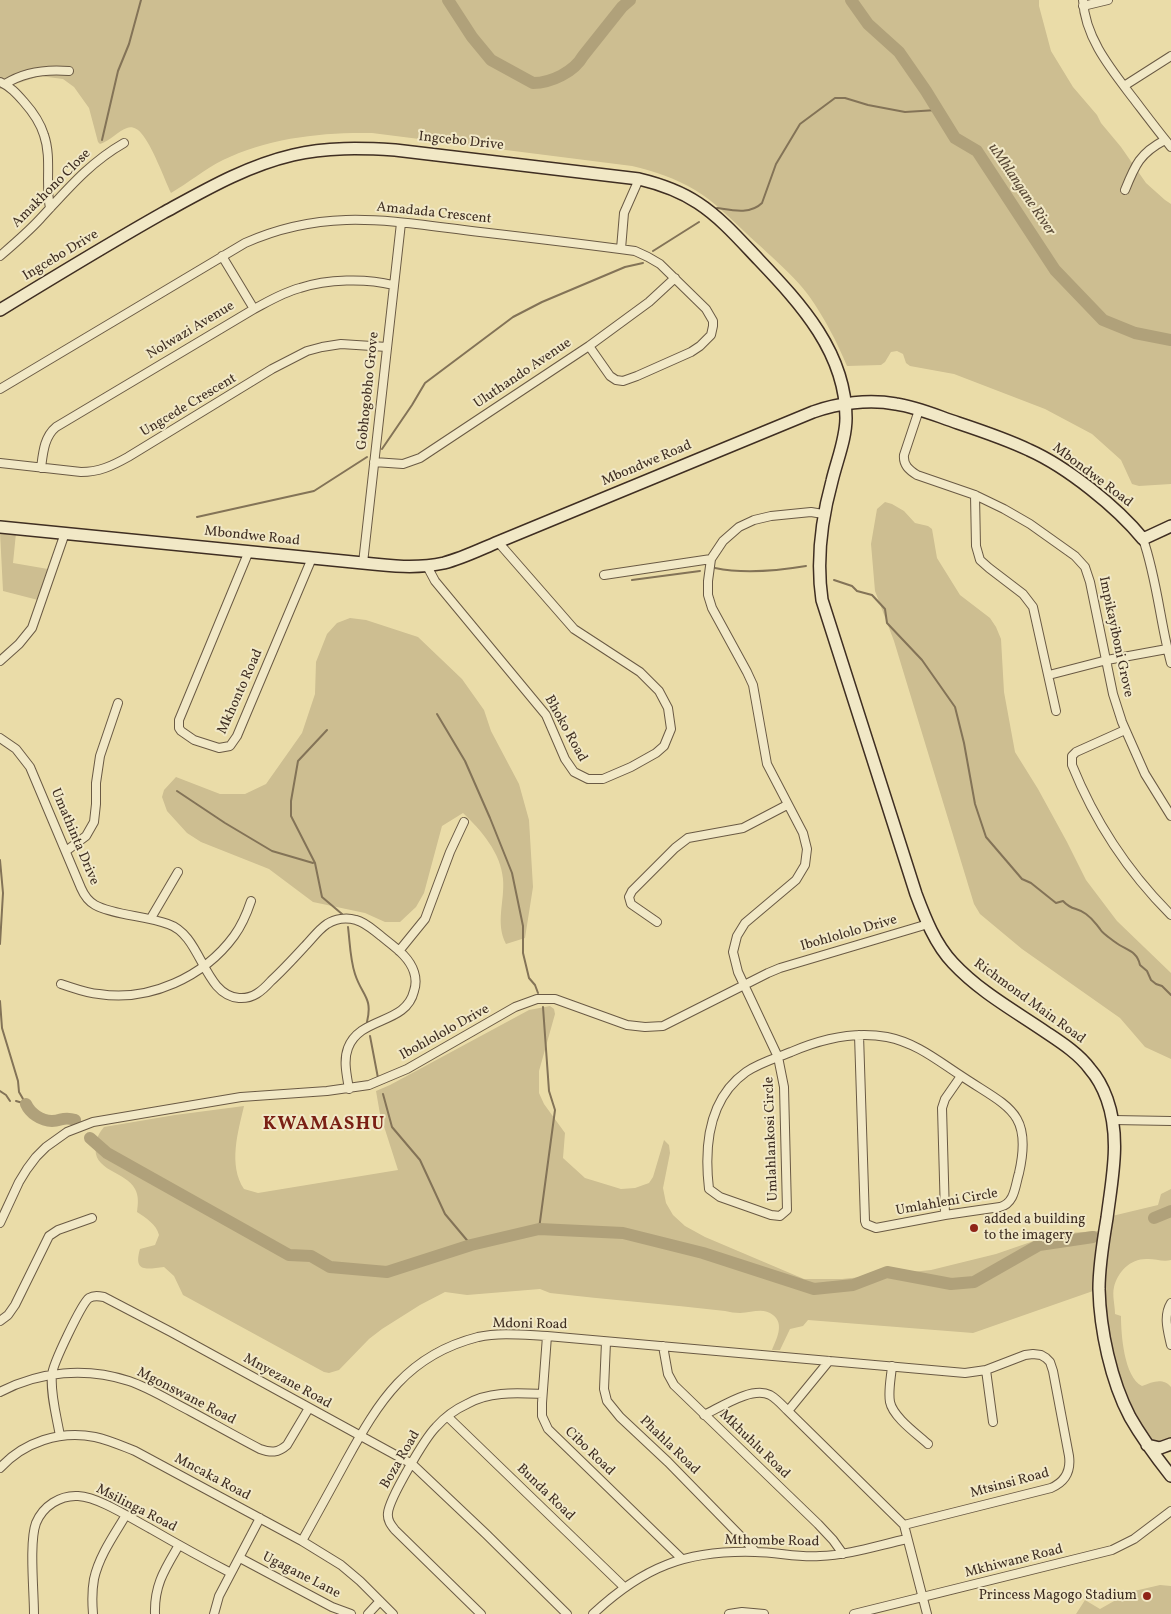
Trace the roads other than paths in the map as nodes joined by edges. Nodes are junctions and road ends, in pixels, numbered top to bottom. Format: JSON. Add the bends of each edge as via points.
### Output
{"nodes":[{"id":1,"x":1108,"y":0,"type":"edge"},
{"id":2,"x":1083,"y":3,"type":"edge"},
{"id":3,"x":1171,"y":56,"type":"edge"},
{"id":4,"x":69,"y":71,"type":"dead end"},
{"id":5,"x":2,"y":83,"type":"edge"},
{"id":6,"x":1124,"y":86,"type":"junction"},
{"id":7,"x":1165,"y":140,"type":"junction"},
{"id":8,"x":124,"y":143,"type":"dead end"},
{"id":9,"x":1171,"y":147,"type":"edge"},
{"id":10,"x":639,"y":179,"type":"junction"},
{"id":11,"x":1125,"y":190,"type":"dead end"},
{"id":12,"x":50,"y":208,"type":"junction"},
{"id":13,"x":401,"y":223,"type":"junction"},
{"id":14,"x":620,"y":249,"type":"junction"},
{"id":15,"x":0,"y":256,"type":"edge"},
{"id":16,"x":222,"y":256,"type":"junction"},
{"id":17,"x":675,"y":278,"type":"junction"},
{"id":18,"x":394,"y":285,"type":"junction"},
{"id":19,"x":254,"y":309,"type":"junction"},
{"id":20,"x":0,"y":310,"type":"edge"},
{"id":21,"x":589,"y":346,"type":"junction"},
{"id":22,"x":387,"y":347,"type":"junction"},
{"id":23,"x":0,"y":389,"type":"edge"},
{"id":24,"x":845,"y":404,"type":"junction"},
{"id":25,"x":919,"y":410,"type":"junction"},
{"id":26,"x":374,"y":462,"type":"junction"},
{"id":27,"x":0,"y":463,"type":"edge"},
{"id":28,"x":41,"y":468,"type":"junction"},
{"id":29,"x":975,"y":495,"type":"junction"},
{"id":30,"x":823,"y":514,"type":"junction"},
{"id":31,"x":1171,"y":526,"type":"edge"},
{"id":32,"x":0,"y":527,"type":"edge"},
{"id":33,"x":66,"y":533,"type":"junction"},
{"id":34,"x":1143,"y":539,"type":"junction"},
{"id":35,"x":498,"y":542,"type":"junction"},
{"id":36,"x":249,"y":551,"type":"junction"},
{"id":37,"x":312,"y":558,"type":"junction"},
{"id":38,"x":711,"y":559,"type":"junction"},
{"id":39,"x":363,"y":563,"type":"junction"},
{"id":40,"x":427,"y":566,"type":"junction"},
{"id":41,"x":604,"y":575,"type":"dead end"},
{"id":42,"x":1167,"y":649,"type":"junction"},
{"id":43,"x":1107,"y":660,"type":"junction"},
{"id":44,"x":0,"y":661,"type":"edge"},
{"id":45,"x":1171,"y":663,"type":"edge"},
{"id":46,"x":1049,"y":675,"type":"junction"},
{"id":47,"x":118,"y":703,"type":"dead end"},
{"id":48,"x":1056,"y":711,"type":"dead end"},
{"id":49,"x":1125,"y":730,"type":"junction"},
{"id":50,"x":0,"y":738,"type":"edge"},
{"id":51,"x":787,"y":805,"type":"junction"},
{"id":52,"x":1171,"y":816,"type":"edge"},
{"id":53,"x":464,"y":822,"type":"dead end"},
{"id":54,"x":66,"y":851,"type":"junction"},
{"id":55,"x":178,"y":872,"type":"dead end"},
{"id":56,"x":252,"y":901,"type":"dead end"},
{"id":57,"x":1171,"y":915,"type":"edge"},
{"id":58,"x":151,"y":918,"type":"junction"},
{"id":59,"x":657,"y":922,"type":"dead end"},
{"id":60,"x":928,"y":924,"type":"junction"},
{"id":61,"x":399,"y":951,"type":"junction"},
{"id":62,"x":205,"y":966,"type":"junction"},
{"id":63,"x":62,"y":984,"type":"dead end"},
{"id":64,"x":744,"y":985,"type":"junction"},
{"id":65,"x":858,"y":1035,"type":"junction"},
{"id":66,"x":778,"y":1057,"type":"junction"},
{"id":67,"x":961,"y":1076,"type":"junction"},
{"id":68,"x":349,"y":1089,"type":"junction"},
{"id":69,"x":1113,"y":1120,"type":"junction"},
{"id":70,"x":1171,"y":1121,"type":"edge"},
{"id":71,"x":945,"y":1216,"type":"junction"},
{"id":72,"x":92,"y":1218,"type":"dead end"},
{"id":73,"x":0,"y":1223,"type":"edge"},
{"id":74,"x":1171,"y":1303,"type":"edge"},
{"id":75,"x":0,"y":1321,"type":"edge"},
{"id":76,"x":547,"y":1336,"type":"junction"},
{"id":77,"x":606,"y":1342,"type":"junction"},
{"id":78,"x":1171,"y":1345,"type":"edge"},
{"id":79,"x":663,"y":1346,"type":"junction"},
{"id":80,"x":829,"y":1360,"type":"junction"},
{"id":81,"x":892,"y":1366,"type":"junction"},
{"id":82,"x":986,"y":1370,"type":"junction"},
{"id":83,"x":52,"y":1374,"type":"junction"},
{"id":84,"x":0,"y":1392,"type":"edge"},
{"id":85,"x":542,"y":1394,"type":"junction"},
{"id":86,"x":309,"y":1408,"type":"junction"},
{"id":87,"x":788,"y":1411,"type":"junction"},
{"id":88,"x":704,"y":1415,"type":"junction"},
{"id":89,"x":448,"y":1417,"type":"junction"},
{"id":90,"x":993,"y":1422,"type":"dead end"},
{"id":91,"x":60,"y":1436,"type":"junction"},
{"id":92,"x":360,"y":1436,"type":"junction"},
{"id":93,"x":928,"y":1444,"type":"dead end"},
{"id":94,"x":1171,"y":1444,"type":"edge"},
{"id":95,"x":1147,"y":1445,"type":"junction"},
{"id":96,"x":412,"y":1464,"type":"junction"},
{"id":97,"x":0,"y":1468,"type":"edge"},
{"id":98,"x":1171,"y":1476,"type":"edge"},
{"id":99,"x":1171,"y":1511,"type":"edge"},
{"id":100,"x":126,"y":1515,"type":"junction"},
{"id":101,"x":260,"y":1518,"type":"junction"},
{"id":102,"x":904,"y":1525,"type":"junction"},
{"id":103,"x":907,"y":1539,"type":"junction"},
{"id":104,"x":302,"y":1541,"type":"junction"},
{"id":105,"x":179,"y":1545,"type":"junction"},
{"id":106,"x":756,"y":1552,"type":"junction"},
{"id":107,"x":843,"y":1554,"type":"junction"},
{"id":108,"x":240,"y":1558,"type":"junction"},
{"id":109,"x":681,"y":1558,"type":"junction"},
{"id":110,"x":231,"y":1573,"type":"junction"},
{"id":111,"x":624,"y":1587,"type":"junction"},
{"id":112,"x":923,"y":1598,"type":"junction"},
{"id":113,"x":380,"y":1601,"type":"junction"},
{"id":114,"x":34,"y":1614,"type":"edge"},
{"id":115,"x":93,"y":1614,"type":"edge"},
{"id":116,"x":156,"y":1614,"type":"edge"},
{"id":117,"x":214,"y":1614,"type":"edge"},
{"id":118,"x":351,"y":1614,"type":"edge"},
{"id":119,"x":368,"y":1614,"type":"edge"},
{"id":120,"x":393,"y":1614,"type":"edge"},
{"id":121,"x":481,"y":1614,"type":"edge"},
{"id":122,"x":567,"y":1614,"type":"edge"},
{"id":123,"x":593,"y":1614,"type":"edge"},
{"id":124,"x":729,"y":1614,"type":"edge"},
{"id":125,"x":764,"y":1614,"type":"edge"},
{"id":126,"x":854,"y":1614,"type":"edge"},
{"id":127,"x":926,"y":1614,"type":"edge"}],
"edges":[{"from":1,"to":2,"type":"street"},
{"from":2,"to":6,"type":"street","via":[[1093,39]]},
{"from":3,"to":6,"type":"street"},
{"from":4,"to":5,"type":"street","via":[[27,74]]},
{"from":5,"to":12,"type":"street","via":[[33,113],[45,136]]},
{"from":6,"to":7,"type":"street"},
{"from":7,"to":9,"type":"street"},
{"from":7,"to":11,"type":"street","via":[[1139,160]]},
{"from":8,"to":12,"type":"street","name":"Amakhono Close","via":[[81,174]]},
{"from":10,"to":14,"type":"street","via":[[624,213]]},
{"from":10,"to":20,"type":"main road","name":"Ingcebo Drive","via":[[387,149],[294,155],[241,172],[205,189]]},
{"from":10,"to":24,"type":"main road","name":"Ingcebo Drive","via":[[679,192],[706,209],[739,238],[779,281],[824,339],[839,373]]},
{"from":12,"to":15,"type":"street","name":"Amakhono Close"},
{"from":13,"to":14,"type":"street","name":"Amadada Crescent"},
{"from":13,"to":16,"type":"street","name":"Amadada Crescent","via":[[345,219],[302,225],[255,238]]},
{"from":13,"to":18,"type":"street","name":"Gobhogobho Grove"},
{"from":14,"to":17,"type":"street","name":"Amadada Crescent","via":[[648,257]]},
{"from":16,"to":19,"type":"street"},
{"from":16,"to":23,"type":"street","name":"Amadada Crescent"},
{"from":17,"to":21,"type":"street","name":"Uluthando Avenue","via":[[649,302]]},
{"from":17,"to":21,"type":"street","name":"Amadada Crescent","via":[[712,317],[714,326],[700,346],[623,381],[610,376]]},
{"from":18,"to":19,"type":"street","name":"Nolwazi Avenue","via":[[364,280],[306,286]]},
{"from":18,"to":22,"type":"street","name":"Gobhogobho Grove"},
{"from":19,"to":28,"type":"street","name":"Nolwazi Avenue","via":[[56,427],[47,439]]},
{"from":21,"to":26,"type":"street","name":"Uluthando Avenue","via":[[420,458],[403,464]]},
{"from":22,"to":26,"type":"street","name":"Gobhogobho Grove"},
{"from":22,"to":28,"type":"street","name":"Ungcede Crescent","via":[[341,344],[307,352],[106,469],[81,472]]},
{"from":24,"to":25,"type":"main road","name":"Mbondwe Road","via":[[889,403]]},
{"from":24,"to":30,"type":"main road","name":"Richmond Main Road","via":[[846,426]]},
{"from":24,"to":35,"type":"main road","name":"Mbondwe Road","via":[[820,409],[768,429]]},
{"from":25,"to":29,"type":"street","name":"Impikayiboni Grove","via":[[904,455],[906,466],[917,475]]},
{"from":25,"to":34,"type":"main road","name":"Mbondwe Road","via":[[1012,442],[1044,458],[1118,511]]},
{"from":26,"to":39,"type":"street","name":"Gobhogobho Grove"},
{"from":27,"to":28,"type":"street","name":"Ungcede Crescent"},
{"from":29,"to":43,"type":"street","name":"Impikayiboni Grove","via":[[1030,524],[1081,562],[1088,572]]},
{"from":29,"to":46,"type":"street","via":[[978,556],[1031,602]]},
{"from":30,"to":38,"type":"street","via":[[802,512],[754,520],[732,531]]},
{"from":30,"to":60,"type":"main road","name":"Richmond Main Road","via":[[819,548],[822,600]]},
{"from":31,"to":34,"type":"main road"},
{"from":32,"to":33,"type":"main road","name":"Mbondwe Road"},
{"from":33,"to":36,"type":"main road","name":"Mbondwe Road"},
{"from":33,"to":44,"type":"street","via":[[35,622],[24,640]]},
{"from":34,"to":42,"type":"street","name":"Mbondwe Road"},
{"from":35,"to":40,"type":"main road","name":"Mbondwe Road","via":[[447,562]]},
{"from":35,"to":40,"type":"street","name":"Bhoko Road","via":[[574,629],[640,672],[659,690],[668,708],[671,730],[664,746],[656,753],[603,779],[588,779],[574,772],[564,759],[546,715],[435,581]]},
{"from":36,"to":37,"type":"main road","name":"Mbondwe Road"},
{"from":36,"to":37,"type":"street","name":"Mkhonto Road","via":[[179,720],[183,734],[219,748],[230,746],[237,736]]},
{"from":37,"to":39,"type":"main road","name":"Mbondwe Road"},
{"from":38,"to":41,"type":"street"},
{"from":38,"to":51,"type":"street","name":"Umlahlankosi Circle","via":[[710,603],[752,685],[765,758]]},
{"from":39,"to":40,"type":"main road","name":"Mbondwe Road"},
{"from":42,"to":43,"type":"street"},
{"from":42,"to":45,"type":"street","name":"Mbondwe Road"},
{"from":43,"to":46,"type":"street"},
{"from":43,"to":49,"type":"street","name":"Impikayiboni Grove"},
{"from":46,"to":48,"type":"street"},
{"from":47,"to":54,"type":"street","via":[[100,756],[93,824],[86,836]]},
{"from":49,"to":52,"type":"street","name":"Impikayiboni Grove","via":[[1145,774]]},
{"from":49,"to":57,"type":"street","via":[[1076,752],[1071,759],[1072,765],[1110,841]]},
{"from":50,"to":54,"type":"street","name":"Umathinta Drive","via":[[26,759]]},
{"from":51,"to":59,"type":"street","via":[[743,828],[692,837],[679,844],[629,897],[630,904]]},
{"from":51,"to":64,"type":"street","name":"Umlahlankosi Circle","via":[[805,840],[806,860],[796,880],[754,915],[737,936],[733,952]]},
{"from":53,"to":61,"type":"street","via":[[425,919]]},
{"from":54,"to":58,"type":"street","name":"Umathinta Drive","via":[[90,902],[104,909]]},
{"from":55,"to":58,"type":"street"},
{"from":56,"to":62,"type":"street","via":[[234,936]]},
{"from":58,"to":62,"type":"street","name":"Umathinta Drive","via":[[180,930]]},
{"from":60,"to":64,"type":"street","name":"Ibohlololo Drive","via":[[780,968]]},
{"from":60,"to":69,"type":"main road","name":"Richmond Main Road","via":[[943,952],[964,974],[1059,1041],[1090,1068],[1102,1088]]},
{"from":61,"to":62,"type":"street","name":"Umathinta Drive","via":[[365,924],[345,919],[322,927],[252,997],[240,998],[225,993],[215,984]]},
{"from":61,"to":68,"type":"street","name":"Umathinta Drive","via":[[410,963],[414,974],[413,995],[401,1011],[362,1030],[354,1038],[348,1047],[346,1061]]},
{"from":62,"to":63,"type":"street","via":[[164,987],[128,996],[98,994]]},
{"from":64,"to":66,"type":"street","name":"Umlahlankosi Circle"},
{"from":64,"to":68,"type":"street","name":"Ibohlololo Drive","via":[[669,1023],[652,1027],[627,1025],[555,999],[537,999],[515,1007],[402,1072]]},
{"from":65,"to":66,"type":"street","name":"Umlahleni Circle","via":[[828,1039]]},
{"from":65,"to":67,"type":"street","name":"Umlahleni Circle","via":[[905,1042]]},
{"from":65,"to":71,"type":"street","name":"Umlahleni Circle","via":[[866,1224],[876,1228]]},
{"from":66,"to":66,"type":"street","name":"Umlahlankosi Circle","via":[[784,1087],[787,1201],[787,1210],[780,1216],[712,1192],[707,1148],[712,1117],[724,1096],[745,1072]]},
{"from":67,"to":71,"type":"street","via":[[942,1108]]},
{"from":67,"to":71,"type":"street","name":"Umlahleni Circle","via":[[1014,1113],[1022,1132],[1023,1153],[1012,1199],[1007,1206]]},
{"from":68,"to":73,"type":"street","name":"Ibohlololo Drive","via":[[241,1097],[79,1127],[56,1139],[36,1157],[19,1182]]},
{"from":69,"to":70,"type":"street"},
{"from":69,"to":95,"type":"main road","name":"Richmond Main Road","via":[[1114,1168],[1102,1252],[1101,1308],[1114,1380]]},
{"from":72,"to":75,"type":"street","via":[[49,1236],[15,1305]]},
{"from":74,"to":78,"type":"street","via":[[1166,1320]]},
{"from":76,"to":77,"type":"street","name":"Mdoni Road"},
{"from":76,"to":85,"type":"street","name":"Cibo Road"},
{"from":76,"to":92,"type":"street","name":"Mdoni Road","via":[[480,1337],[427,1358],[395,1384]]},
{"from":77,"to":79,"type":"street","name":"Mdoni Road"},
{"from":77,"to":106,"type":"street","name":"Phahla Road","via":[[604,1389],[607,1401]]},
{"from":79,"to":80,"type":"street","name":"Mdoni Road"},
{"from":79,"to":88,"type":"street","name":"Mkhuhlu Road","via":[[671,1380]]},
{"from":80,"to":81,"type":"street","name":"Mtsinsi Road"},
{"from":80,"to":87,"type":"street"},
{"from":81,"to":82,"type":"street","name":"Mtsinsi Road","via":[[965,1373]]},
{"from":81,"to":93,"type":"street","via":[[890,1404]]},
{"from":82,"to":90,"type":"street"},
{"from":82,"to":102,"type":"street","name":"Mtsinsi Road","via":[[1025,1355],[1040,1355],[1050,1362],[1069,1456],[1068,1473],[1051,1488]]},
{"from":83,"to":84,"type":"street","name":"Mgonswane Road"},
{"from":83,"to":86,"type":"street","name":"Mgonswane Road","via":[[85,1373],[130,1381],[267,1452],[277,1452],[287,1445]]},
{"from":83,"to":86,"type":"street","name":"Mnyezane Road","via":[[86,1302],[98,1296]]},
{"from":83,"to":91,"type":"street","name":"Mnyezane Road"},
{"from":85,"to":89,"type":"street","name":"Boza Road","via":[[482,1397]]},
{"from":85,"to":109,"type":"street","name":"Cibo Road","via":[[542,1416],[548,1429]]},
{"from":86,"to":92,"type":"street","name":"Mnyezane Road"},
{"from":87,"to":88,"type":"street","via":[[769,1395],[756,1392]]},
{"from":87,"to":102,"type":"street"},
{"from":88,"to":107,"type":"street","name":"Mkhuhlu Road","via":[[818,1524]]},
{"from":89,"to":96,"type":"street","name":"Boza Road","via":[[428,1436]]},
{"from":89,"to":111,"type":"street","name":"Bunda Road"},
{"from":91,"to":97,"type":"street","name":"Mncaka Road","via":[[28,1447]]},
{"from":91,"to":101,"type":"street","name":"Mncaka Road","via":[[95,1437],[136,1451]]},
{"from":92,"to":96,"type":"street","name":"Mnyezane Road"},
{"from":92,"to":104,"type":"street","name":"Mdoni Road"},
{"from":94,"to":95,"type":"main road","via":[[1160,1448]]},
{"from":95,"to":98,"type":"main road","name":"Richmond Main Road"},
{"from":96,"to":121,"type":"street","name":"Boza Road","via":[[391,1502],[390,1524]]},
{"from":96,"to":122,"type":"street","name":"Mnyezane Road"},
{"from":99,"to":112,"type":"street","name":"Mkhiwane Road","via":[[1134,1539],[1112,1550]]},
{"from":100,"to":105,"type":"street","name":"Msilinga Road"},
{"from":100,"to":114,"type":"street","name":"Msilinga Road","via":[[80,1496],[60,1499],[43,1511],[36,1522],[33,1541]]},
{"from":100,"to":115,"type":"street","via":[[94,1578]]},
{"from":101,"to":104,"type":"street","name":"Mncaka Road"},
{"from":101,"to":108,"type":"street"},
{"from":102,"to":103,"type":"street"},
{"from":103,"to":107,"type":"street","name":"Mthombe Road"},
{"from":103,"to":112,"type":"street"},
{"from":104,"to":113,"type":"street","name":"Mncaka Road","via":[[340,1565]]},
{"from":105,"to":110,"type":"street","name":"Msilinga Road"},
{"from":105,"to":116,"type":"street","via":[[159,1580]]},
{"from":106,"to":107,"type":"street","name":"Mthombe Road","via":[[820,1556]]},
{"from":106,"to":109,"type":"street","name":"Mthombe Road"},
{"from":108,"to":110,"type":"street"},
{"from":108,"to":118,"type":"street","name":"Ugagane Lane"},
{"from":109,"to":111,"type":"street","name":"Mthombe Road"},
{"from":110,"to":117,"type":"street"},
{"from":111,"to":123,"type":"street","name":"Mthombe Road"},
{"from":112,"to":126,"type":"street","name":"Mkhiwane Road"},
{"from":112,"to":127,"type":"street"},
{"from":113,"to":119,"type":"street"},
{"from":113,"to":120,"type":"street","name":"Mncaka Road"},
{"from":124,"to":125,"type":"street"}]}
